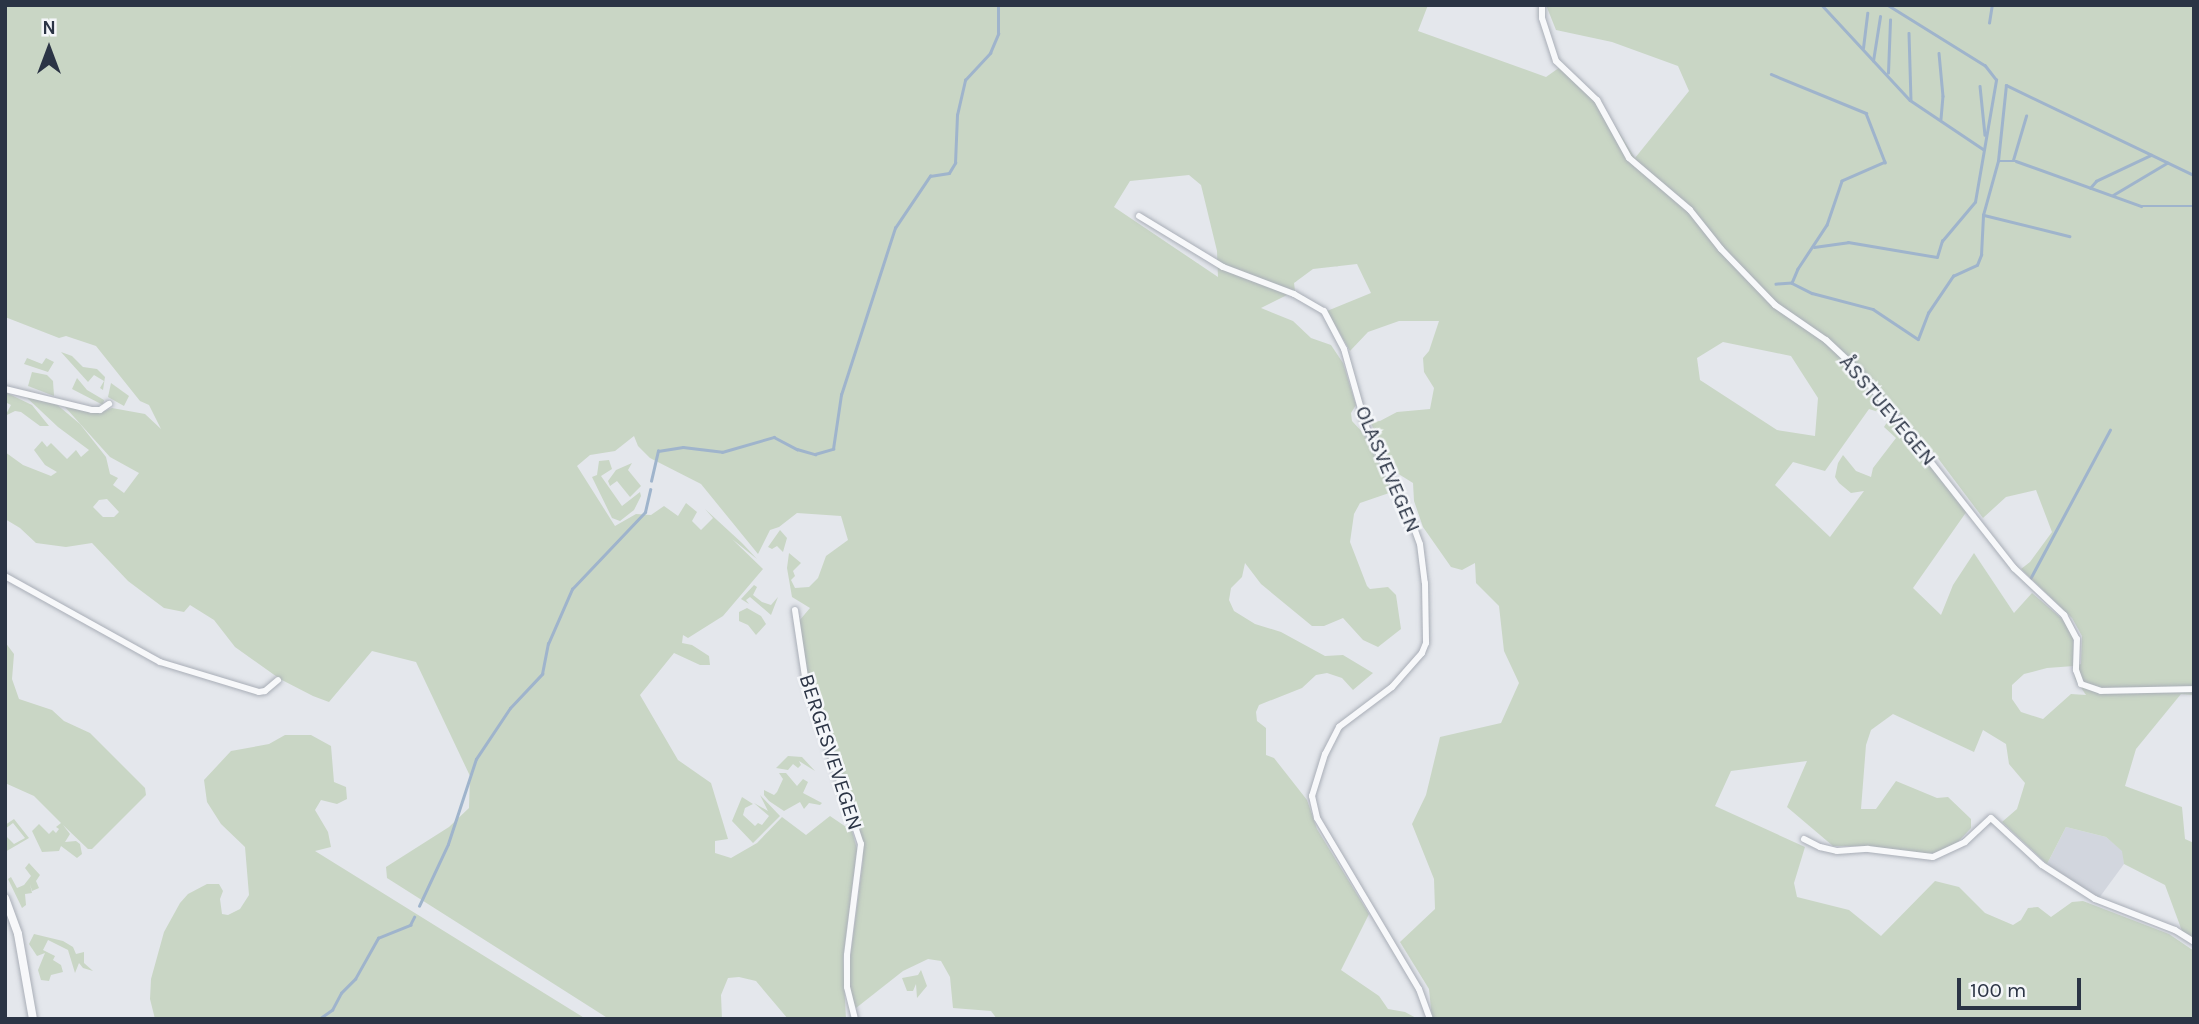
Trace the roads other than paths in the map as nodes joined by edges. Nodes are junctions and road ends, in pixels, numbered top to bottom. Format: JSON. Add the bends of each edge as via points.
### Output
{"nodes":[{"id":1,"x":1542,"y":5,"type":"edge"},
{"id":2,"x":1139,"y":216,"type":"dead end"},
{"id":3,"x":5,"y":389,"type":"edge"},
{"id":4,"x":109,"y":404,"type":"dead end"},
{"id":5,"x":5,"y":576,"type":"edge"},
{"id":6,"x":795,"y":610,"type":"dead end"},
{"id":7,"x":278,"y":680,"type":"dead end"},
{"id":8,"x":2194,"y":689,"type":"edge"},
{"id":9,"x":1804,"y":839,"type":"dead end"},
{"id":10,"x":5,"y":898,"type":"edge"},
{"id":11,"x":2194,"y":942,"type":"edge"},
{"id":12,"x":33,"y":1019,"type":"edge"},
{"id":13,"x":856,"y":1019,"type":"edge"},
{"id":14,"x":1430,"y":1019,"type":"edge"}],
"edges":[{"from":1,"to":8,"type":"street","name":"ÅSSTUEVEGEN","via":[[1556,61],[1597,100],[1629,158],[1690,210],[1775,305],[1826,340],[1859,371],[2014,568],[2064,615],[2077,639],[2076,670],[2081,684],[2101,691]]},
{"from":2,"to":14,"type":"street","name":"OLASVEVEGEN","via":[[1223,267],[1294,294],[1324,311],[1344,349],[1366,427],[1413,524],[1425,583],[1426,643],[1392,687],[1353,712],[1339,727],[1312,796],[1317,818],[1419,989]]},
{"from":3,"to":4,"type":"street","via":[[92,410]]},
{"from":5,"to":7,"type":"street","via":[[160,662],[259,692]]},
{"from":6,"to":13,"type":"street","name":"BERGESVEVEGEN","via":[[805,677],[861,844],[847,955],[849,1002]]},
{"from":9,"to":11,"type":"street","via":[[1836,851],[1868,849],[1933,857],[1965,842],[1991,818],[2042,865],[2095,900],[2175,930]]},
{"from":10,"to":12,"type":"street","via":[[18,934]]}]}
